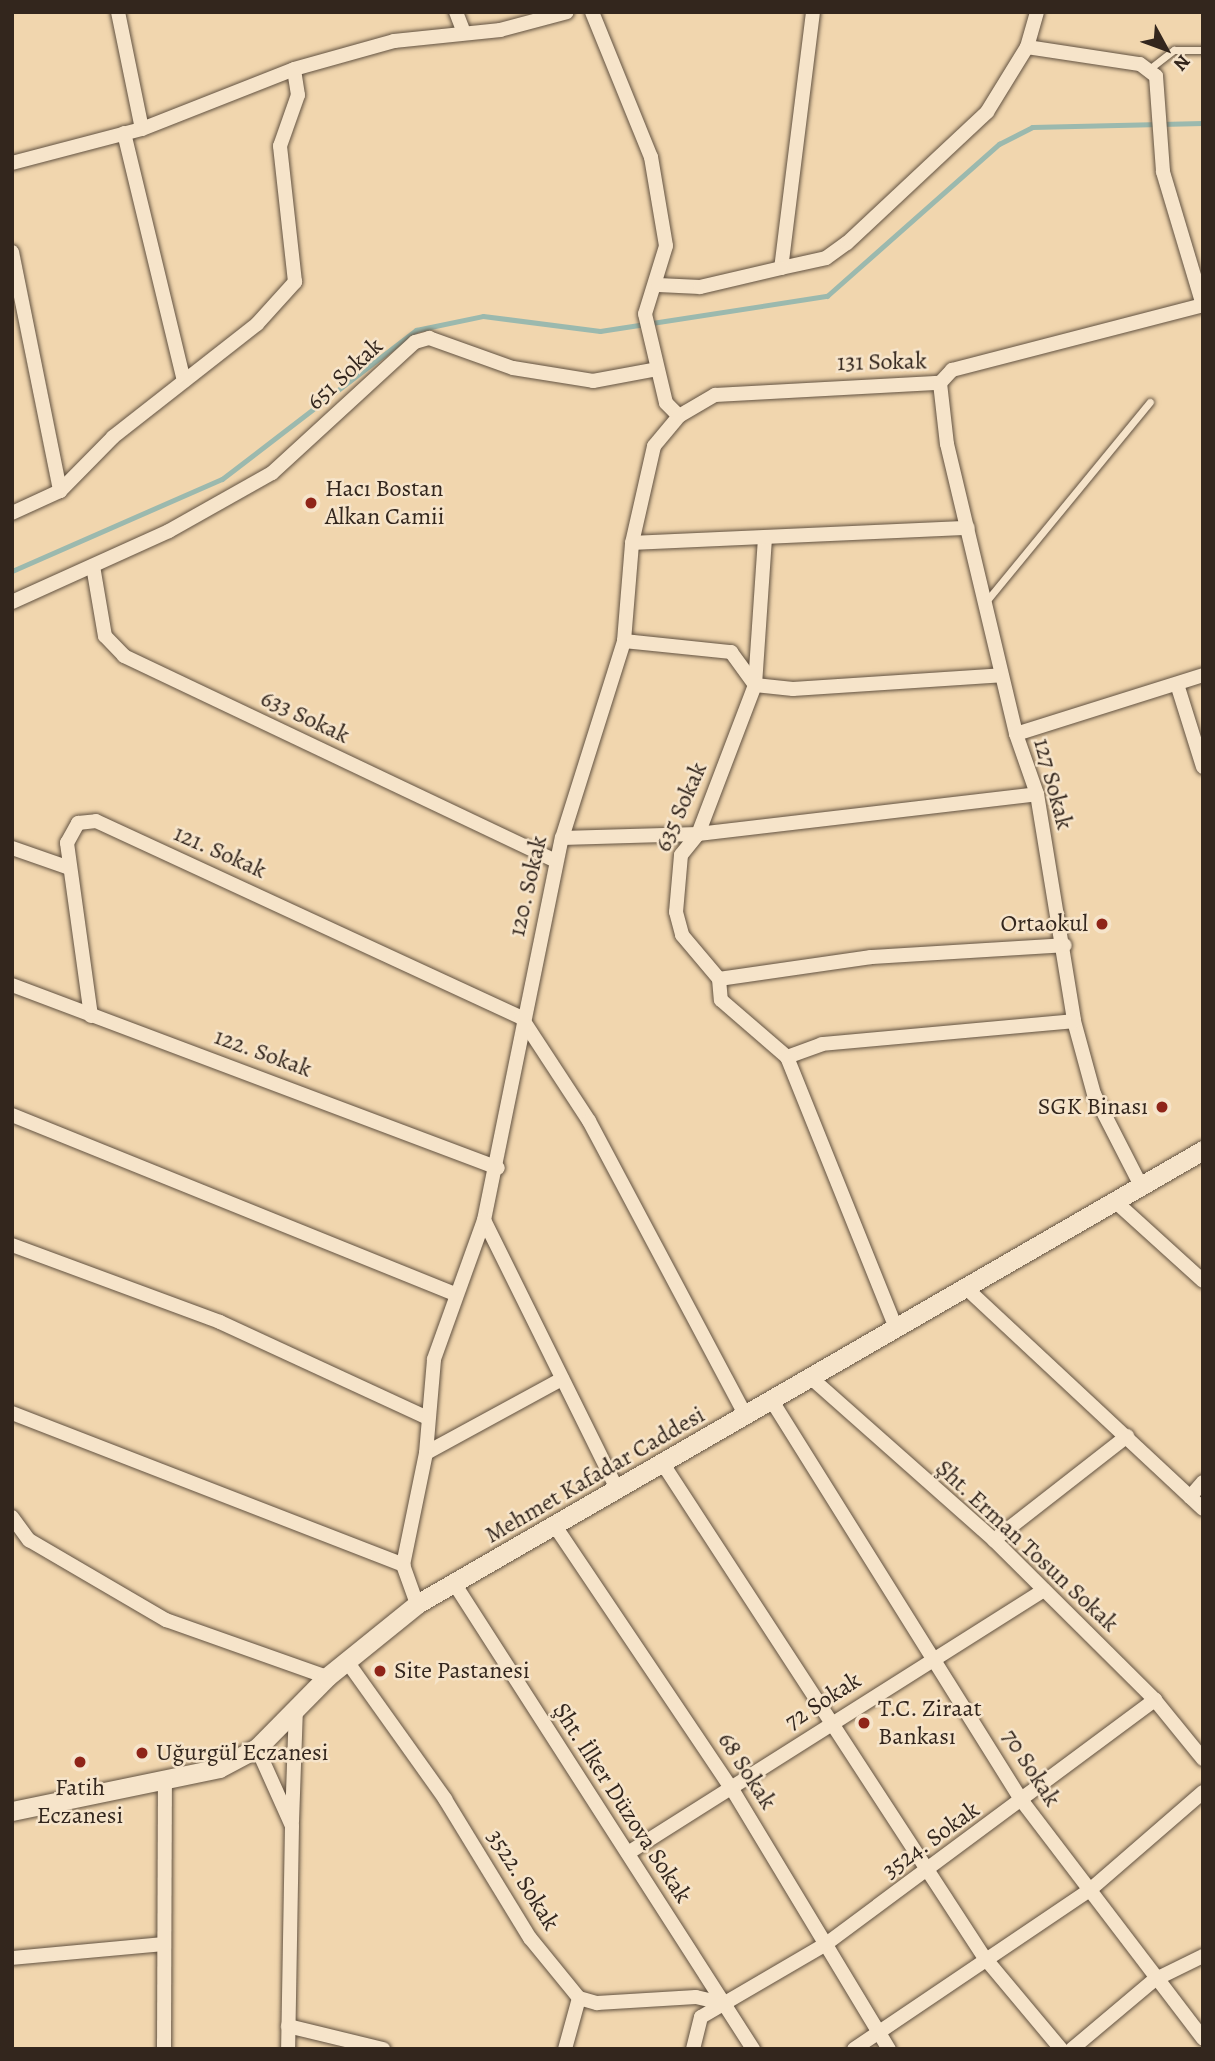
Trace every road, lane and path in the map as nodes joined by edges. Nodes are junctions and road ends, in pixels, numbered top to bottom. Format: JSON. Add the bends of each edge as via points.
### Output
{"nodes":[{"id":1,"x":117,"y":12,"type":"edge"},
{"id":2,"x":456,"y":12,"type":"edge"},
{"id":3,"x":567,"y":12,"type":"edge"},
{"id":4,"x":592,"y":12,"type":"edge"},
{"id":5,"x":813,"y":12,"type":"edge"},
{"id":6,"x":1037,"y":12,"type":"edge"},
{"id":7,"x":464,"y":33,"type":"junction"},
{"id":8,"x":1027,"y":47,"type":"junction"},
{"id":9,"x":1203,"y":50,"type":"edge"},
{"id":10,"x":294,"y":69,"type":"junction"},
{"id":11,"x":1148,"y":70,"type":"junction"},
{"id":12,"x":142,"y":128,"type":"junction"},
{"id":13,"x":124,"y":133,"type":"junction"},
{"id":14,"x":12,"y":163,"type":"edge"},
{"id":15,"x":12,"y":252,"type":"edge"},
{"id":16,"x":781,"y":268,"type":"junction"},
{"id":17,"x":657,"y":285,"type":"junction"},
{"id":18,"x":1203,"y":305,"type":"edge"},
{"id":19,"x":657,"y":369,"type":"junction"},
{"id":20,"x":184,"y":381,"type":"junction"},
{"id":21,"x":940,"y":383,"type":"junction"},
{"id":22,"x":1150,"y":402,"type":"dead end"},
{"id":23,"x":679,"y":416,"type":"junction"},
{"id":24,"x":60,"y":491,"type":"junction"},
{"id":25,"x":19,"y":510,"type":"edge"},
{"id":26,"x":968,"y":528,"type":"junction"},
{"id":27,"x":765,"y":538,"type":"junction"},
{"id":28,"x":632,"y":543,"type":"junction"},
{"id":29,"x":93,"y":565,"type":"junction"},
{"id":30,"x":988,"y":599,"type":"junction"},
{"id":31,"x":12,"y":602,"type":"edge"},
{"id":32,"x":624,"y":641,"type":"junction"},
{"id":33,"x":1002,"y":675,"type":"junction"},
{"id":34,"x":1203,"y":675,"type":"edge"},
{"id":35,"x":1177,"y":684,"type":"junction"},
{"id":36,"x":755,"y":685,"type":"junction"},
{"id":37,"x":1016,"y":734,"type":"junction"},
{"id":38,"x":1203,"y":767,"type":"edge"},
{"id":39,"x":1037,"y":794,"type":"junction"},
{"id":40,"x":698,"y":834,"type":"junction"},
{"id":41,"x":562,"y":838,"type":"junction"},
{"id":42,"x":12,"y":848,"type":"edge"},
{"id":43,"x":556,"y":862,"type":"junction"},
{"id":44,"x":66,"y":867,"type":"junction"},
{"id":45,"x":1065,"y":945,"type":"junction"},
{"id":46,"x":719,"y":979,"type":"junction"},
{"id":47,"x":12,"y":985,"type":"edge"},
{"id":48,"x":91,"y":1016,"type":"junction"},
{"id":49,"x":520,"y":1017,"type":"junction"},
{"id":50,"x":1074,"y":1021,"type":"junction"},
{"id":51,"x":787,"y":1057,"type":"junction"},
{"id":52,"x":12,"y":1115,"type":"edge"},
{"id":53,"x":1203,"y":1150,"type":"edge"},
{"id":54,"x":498,"y":1168,"type":"junction"},
{"id":55,"x":1142,"y":1188,"type":"junction"},
{"id":56,"x":1118,"y":1203,"type":"junction"},
{"id":57,"x":484,"y":1220,"type":"junction"},
{"id":58,"x":12,"y":1245,"type":"edge"},
{"id":59,"x":1203,"y":1281,"type":"edge"},
{"id":60,"x":965,"y":1287,"type":"junction"},
{"id":61,"x":454,"y":1294,"type":"junction"},
{"id":62,"x":896,"y":1328,"type":"junction"},
{"id":63,"x":810,"y":1377,"type":"junction"},
{"id":64,"x":562,"y":1380,"type":"junction"},
{"id":65,"x":772,"y":1401,"type":"junction"},
{"id":66,"x":12,"y":1413,"type":"edge"},
{"id":67,"x":746,"y":1416,"type":"junction"},
{"id":68,"x":428,"y":1418,"type":"junction"},
{"id":69,"x":1128,"y":1436,"type":"junction"},
{"id":70,"x":426,"y":1453,"type":"junction"},
{"id":71,"x":663,"y":1464,"type":"junction"},
{"id":72,"x":1203,"y":1482,"type":"edge"},
{"id":73,"x":618,"y":1491,"type":"junction"},
{"id":74,"x":1190,"y":1497,"type":"junction"},
{"id":75,"x":1203,"y":1509,"type":"edge"},
{"id":76,"x":12,"y":1517,"type":"edge"},
{"id":77,"x":555,"y":1526,"type":"junction"},
{"id":78,"x":994,"y":1540,"type":"junction"},
{"id":79,"x":402,"y":1564,"type":"junction"},
{"id":80,"x":454,"y":1583,"type":"junction"},
{"id":81,"x":1044,"y":1590,"type":"junction"},
{"id":82,"x":417,"y":1604,"type":"junction"},
{"id":83,"x":933,"y":1656,"type":"junction"},
{"id":84,"x":346,"y":1660,"type":"junction"},
{"id":85,"x":327,"y":1676,"type":"junction"},
{"id":86,"x":1155,"y":1700,"type":"junction"},
{"id":87,"x":296,"y":1709,"type":"junction"},
{"id":88,"x":835,"y":1720,"type":"junction"},
{"id":89,"x":257,"y":1748,"type":"junction"},
{"id":90,"x":1203,"y":1759,"type":"edge"},
{"id":91,"x":165,"y":1779,"type":"junction"},
{"id":92,"x":732,"y":1789,"type":"junction"},
{"id":93,"x":1203,"y":1792,"type":"edge"},
{"id":94,"x":1022,"y":1801,"type":"junction"},
{"id":95,"x":12,"y":1811,"type":"edge"},
{"id":96,"x":292,"y":1826,"type":"junction"},
{"id":97,"x":628,"y":1853,"type":"junction"},
{"id":98,"x":928,"y":1872,"type":"junction"},
{"id":99,"x":1091,"y":1889,"type":"junction"},
{"id":100,"x":162,"y":1944,"type":"junction"},
{"id":101,"x":826,"y":1944,"type":"junction"},
{"id":102,"x":1203,"y":1956,"type":"edge"},
{"id":103,"x":984,"y":1957,"type":"junction"},
{"id":104,"x":12,"y":1958,"type":"edge"},
{"id":105,"x":1154,"y":1980,"type":"junction"},
{"id":106,"x":579,"y":1998,"type":"junction"},
{"id":107,"x":727,"y":2004,"type":"junction"},
{"id":108,"x":288,"y":2026,"type":"junction"},
{"id":109,"x":880,"y":2032,"type":"junction"},
{"id":110,"x":1203,"y":2039,"type":"edge"},
{"id":111,"x":164,"y":2049,"type":"edge"},
{"id":112,"x":288,"y":2049,"type":"edge"},
{"id":113,"x":383,"y":2049,"type":"edge"},
{"id":114,"x":565,"y":2049,"type":"edge"},
{"id":115,"x":693,"y":2049,"type":"edge"},
{"id":116,"x":753,"y":2049,"type":"edge"},
{"id":117,"x":854,"y":2049,"type":"edge"},
{"id":118,"x":889,"y":2049,"type":"edge"},
{"id":119,"x":1061,"y":2049,"type":"edge"},
{"id":120,"x":1072,"y":2049,"type":"edge"}],
"edges":[{"from":1,"to":12,"type":"street"},
{"from":2,"to":7,"type":"street"},
{"from":3,"to":7,"type":"street"},
{"from":4,"to":17,"type":"street","via":[[650,158],[666,246]]},
{"from":5,"to":16,"type":"street"},
{"from":6,"to":8,"type":"street"},
{"from":7,"to":10,"type":"street","via":[[394,41]]},
{"from":8,"to":11,"type":"street"},
{"from":8,"to":16,"type":"street","via":[[987,112],[847,243],[826,258]]},
{"from":9,"to":11,"type":"lane","via":[[1174,50]]},
{"from":10,"to":12,"type":"street"},
{"from":10,"to":20,"type":"street","via":[[298,95],[280,146],[295,282],[257,324]]},
{"from":11,"to":18,"type":"street","via":[[1156,76],[1161,104],[1163,172]]},
{"from":12,"to":13,"type":"street"},
{"from":13,"to":14,"type":"street"},
{"from":13,"to":20,"type":"street"},
{"from":15,"to":24,"type":"street"},
{"from":16,"to":17,"type":"street","via":[[700,287]]},
{"from":17,"to":19,"type":"street","via":[[645,314]]},
{"from":18,"to":21,"type":"street","name":"131 Sokak","via":[[952,370]]},
{"from":19,"to":23,"type":"street","via":[[666,403]]},
{"from":19,"to":29,"type":"street","name":"651 Sokak","via":[[593,381],[513,368],[429,338],[415,342],[272,474]]},
{"from":20,"to":24,"type":"street","via":[[113,437]]},
{"from":21,"to":23,"type":"street","name":"131 Sokak","via":[[746,389],[715,395]]},
{"from":21,"to":26,"type":"street","name":"127 Sokak"},
{"from":22,"to":30,"type":"lane"},
{"from":23,"to":28,"type":"street","name":"120. Sokak","via":[[654,446]]},
{"from":24,"to":25,"type":"street"},
{"from":26,"to":27,"type":"street"},
{"from":26,"to":30,"type":"street","name":"127 Sokak"},
{"from":27,"to":28,"type":"street"},
{"from":27,"to":36,"type":"street","name":"635 Sokak"},
{"from":28,"to":32,"type":"street","name":"120. Sokak"},
{"from":29,"to":31,"type":"street","name":"651 Sokak"},
{"from":29,"to":43,"type":"street","name":"633 Sokak","via":[[105,636],[124,656]]},
{"from":30,"to":33,"type":"street","name":"127 Sokak"},
{"from":32,"to":36,"type":"street","via":[[731,652]]},
{"from":32,"to":41,"type":"street","name":"120. Sokak"},
{"from":33,"to":36,"type":"street","via":[[793,689]]},
{"from":33,"to":37,"type":"street","name":"127 Sokak"},
{"from":34,"to":35,"type":"street"},
{"from":35,"to":37,"type":"street"},
{"from":35,"to":38,"type":"street"},
{"from":36,"to":40,"type":"street","name":"635 Sokak"},
{"from":37,"to":39,"type":"street","name":"127 Sokak"},
{"from":39,"to":40,"type":"street"},
{"from":39,"to":45,"type":"street","name":"127 Sokak"},
{"from":40,"to":41,"type":"street"},
{"from":40,"to":46,"type":"street","name":"635 Sokak","via":[[681,855],[676,912],[682,935]]},
{"from":41,"to":43,"type":"street","name":"120. Sokak"},
{"from":42,"to":44,"type":"street"},
{"from":43,"to":49,"type":"street","name":"120. Sokak"},
{"from":44,"to":48,"type":"street","name":"121. Sokak"},
{"from":44,"to":49,"type":"street","name":"121. Sokak","via":[[67,843],[78,823],[96,821]]},
{"from":45,"to":46,"type":"street","via":[[871,957]]},
{"from":45,"to":50,"type":"street","name":"127 Sokak"},
{"from":46,"to":51,"type":"street","name":"635 Sokak","via":[[721,1000]]},
{"from":47,"to":48,"type":"street","name":"122. Sokak"},
{"from":48,"to":54,"type":"street","name":"122. Sokak","via":[[386,1121]]},
{"from":49,"to":54,"type":"street","name":"120. Sokak"},
{"from":49,"to":67,"type":"street","via":[[589,1121]]},
{"from":50,"to":51,"type":"street","via":[[822,1044]]},
{"from":50,"to":55,"type":"street","name":"127 Sokak","via":[[1094,1094]]},
{"from":51,"to":62,"type":"street","name":"635 Sokak"},
{"from":52,"to":61,"type":"street"},
{"from":53,"to":55,"type":"main road","name":"Mehmet Kafadar Caddesi"},
{"from":54,"to":57,"type":"street","name":"120. Sokak"},
{"from":55,"to":56,"type":"main road","name":"Mehmet Kafadar Caddesi"},
{"from":56,"to":59,"type":"street"},
{"from":56,"to":60,"type":"main road","name":"Mehmet Kafadar Caddesi"},
{"from":57,"to":61,"type":"street","name":"120. Sokak"},
{"from":57,"to":64,"type":"street"},
{"from":58,"to":68,"type":"street","via":[[220,1322]]},
{"from":60,"to":62,"type":"main road","name":"Mehmet Kafadar Caddesi"},
{"from":60,"to":69,"type":"street"},
{"from":61,"to":68,"type":"street","name":"120. Sokak","via":[[434,1359]]},
{"from":62,"to":63,"type":"main road","name":"Mehmet Kafadar Caddesi"},
{"from":63,"to":65,"type":"main road","name":"Mehmet Kafadar Caddesi"},
{"from":63,"to":78,"type":"street","name":"Şht. Erman Tosun Sokak"},
{"from":64,"to":70,"type":"street"},
{"from":64,"to":73,"type":"street"},
{"from":65,"to":67,"type":"main road","name":"Mehmet Kafadar Caddesi"},
{"from":65,"to":83,"type":"street","name":"70 Sokak"},
{"from":66,"to":79,"type":"street"},
{"from":67,"to":71,"type":"main road","name":"Mehmet Kafadar Caddesi"},
{"from":68,"to":70,"type":"street","name":"120. Sokak"},
{"from":69,"to":74,"type":"street"},
{"from":69,"to":78,"type":"street"},
{"from":70,"to":79,"type":"street","name":"120. Sokak"},
{"from":71,"to":73,"type":"main road","name":"Mehmet Kafadar Caddesi"},
{"from":71,"to":88,"type":"street"},
{"from":72,"to":74,"type":"street"},
{"from":73,"to":77,"type":"main road","name":"Mehmet Kafadar Caddesi"},
{"from":74,"to":75,"type":"street"},
{"from":76,"to":85,"type":"street","via":[[29,1540],[166,1620]]},
{"from":77,"to":80,"type":"main road","name":"Mehmet Kafadar Caddesi"},
{"from":77,"to":92,"type":"street","name":"68 Sokak"},
{"from":78,"to":81,"type":"street","name":"Şht. Erman Tosun Sokak"},
{"from":79,"to":82,"type":"street"},
{"from":80,"to":82,"type":"main road","name":"Mehmet Kafadar Caddesi"},
{"from":80,"to":97,"type":"street","name":"Şht. İlker Düzova Sokak"},
{"from":81,"to":83,"type":"street","name":"72 Sokak"},
{"from":81,"to":86,"type":"street","name":"Şht. Erman Tosun Sokak"},
{"from":82,"to":84,"type":"main road","name":"Mehmet Kafadar Caddesi"},
{"from":83,"to":88,"type":"street","name":"72 Sokak"},
{"from":83,"to":94,"type":"street","name":"70 Sokak"},
{"from":84,"to":85,"type":"main road","name":"Mehmet Kafadar Caddesi"},
{"from":84,"to":106,"type":"street","name":"3522. Sokak","via":[[445,1799],[530,1938]]},
{"from":85,"to":87,"type":"main road","name":"Mehmet Kafadar Caddesi"},
{"from":86,"to":90,"type":"street","name":"Şht. Erman Tosun Sokak"},
{"from":86,"to":94,"type":"street","name":"3524. Sokak"},
{"from":87,"to":89,"type":"main road","name":"Mehmet Kafadar Caddesi"},
{"from":87,"to":96,"type":"street"},
{"from":88,"to":92,"type":"street","name":"72 Sokak"},
{"from":88,"to":98,"type":"street"},
{"from":89,"to":91,"type":"main road","name":"Mehmet Kafadar Caddesi","via":[[219,1768]]},
{"from":89,"to":96,"type":"street"},
{"from":91,"to":95,"type":"main road","name":"Mehmet Kafadar Caddesi"},
{"from":91,"to":100,"type":"street"},
{"from":92,"to":97,"type":"street","name":"72 Sokak"},
{"from":92,"to":101,"type":"street","name":"68 Sokak"},
{"from":93,"to":99,"type":"street"},
{"from":94,"to":98,"type":"street","name":"3524. Sokak"},
{"from":94,"to":99,"type":"street","name":"70 Sokak"},
{"from":96,"to":108,"type":"street"},
{"from":97,"to":107,"type":"street","name":"Şht. İlker Düzova Sokak"},
{"from":98,"to":101,"type":"street","name":"3524. Sokak"},
{"from":98,"to":103,"type":"street"},
{"from":99,"to":103,"type":"street"},
{"from":99,"to":105,"type":"street","name":"70 Sokak"},
{"from":100,"to":104,"type":"street"},
{"from":100,"to":111,"type":"street"},
{"from":101,"to":107,"type":"street","name":"3524. Sokak"},
{"from":101,"to":109,"type":"street","name":"68 Sokak"},
{"from":102,"to":105,"type":"street"},
{"from":103,"to":109,"type":"street"},
{"from":103,"to":119,"type":"street"},
{"from":105,"to":110,"type":"street","name":"70 Sokak"},
{"from":105,"to":120,"type":"street"},
{"from":106,"to":107,"type":"street","via":[[597,2003],[696,1997]]},
{"from":106,"to":114,"type":"street"},
{"from":107,"to":115,"type":"street","name":"3524. Sokak","via":[[695,2022]]},
{"from":107,"to":116,"type":"street","name":"Şht. İlker Düzova Sokak"},
{"from":108,"to":112,"type":"street"},
{"from":108,"to":113,"type":"street"},
{"from":109,"to":117,"type":"street"},
{"from":109,"to":118,"type":"street","name":"68 Sokak"}]}
